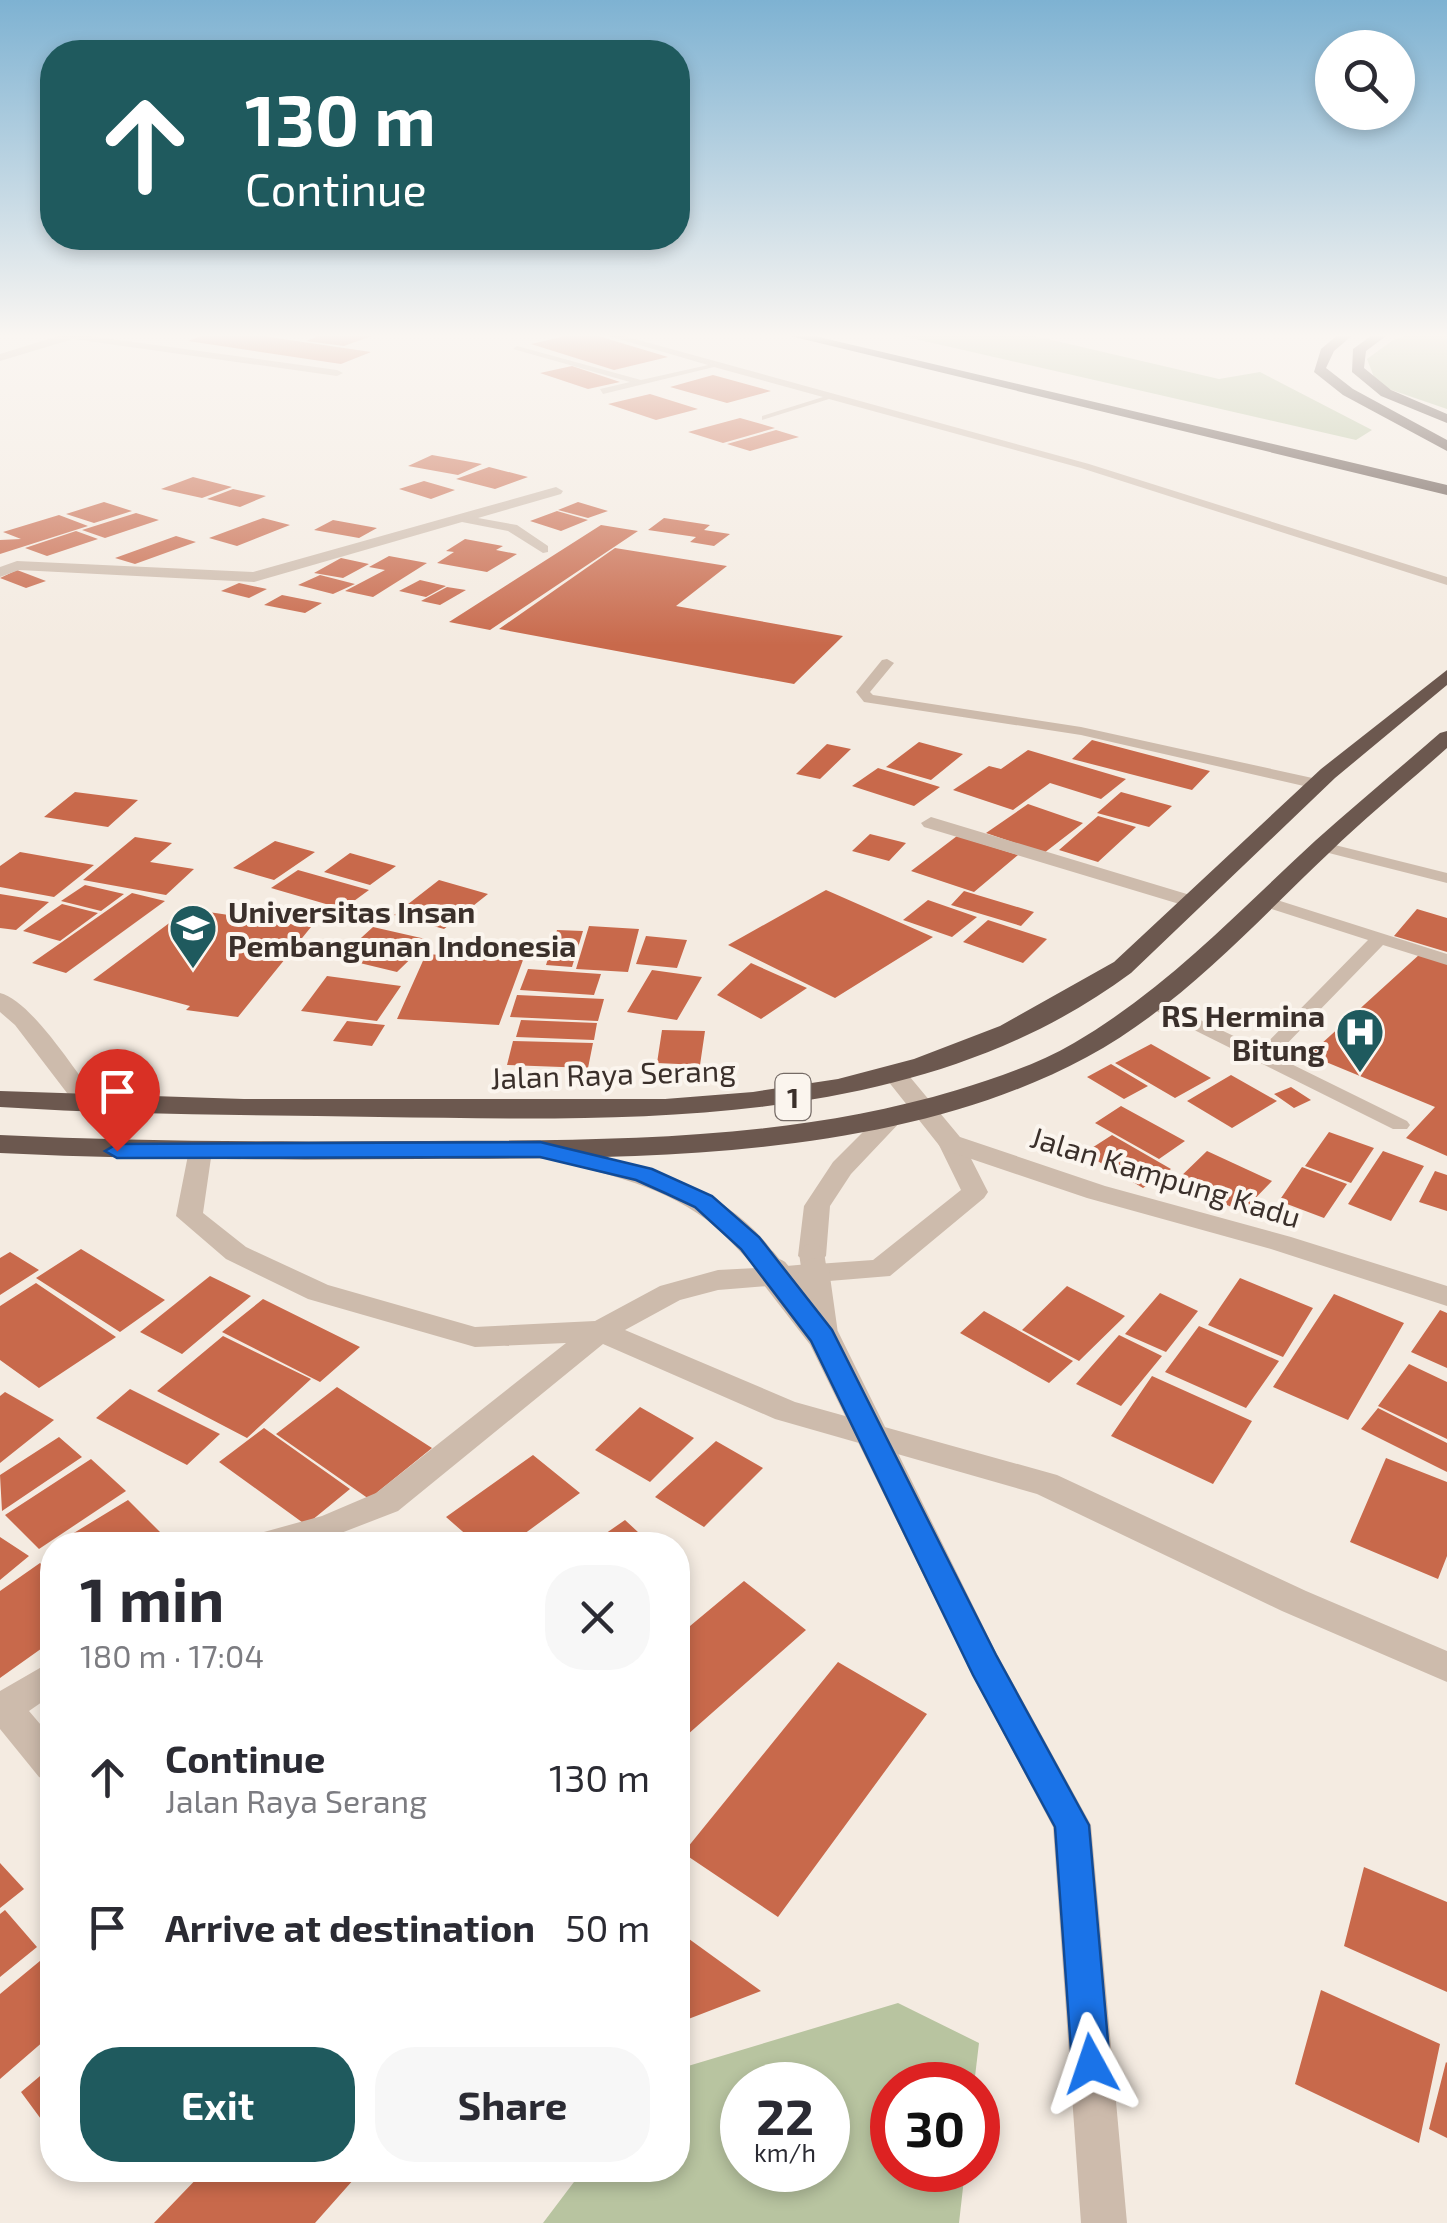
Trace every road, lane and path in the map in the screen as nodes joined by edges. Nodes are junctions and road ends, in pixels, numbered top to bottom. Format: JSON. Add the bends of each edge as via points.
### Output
{"nodes":[{"id":1,"x":973,"y":437,"type":"edge"},
{"id":2,"x":1222,"y":437,"type":"edge"},
{"id":3,"x":1447,"y":490,"type":"edge"},
{"id":4,"x":556,"y":491,"type":"dead end"},
{"id":5,"x":458,"y":519,"type":"junction"},
{"id":6,"x":543,"y":549,"type":"dead end"},
{"id":7,"x":0,"y":563,"type":"edge"},
{"id":8,"x":17,"y":566,"type":"junction"},
{"id":9,"x":0,"y":572,"type":"edge"},
{"id":10,"x":1447,"y":581,"type":"edge"},
{"id":11,"x":887,"y":663,"type":"dead end"},
{"id":12,"x":1447,"y":676,"type":"edge"},
{"id":13,"x":1447,"y":737,"type":"edge"},
{"id":14,"x":1317,"y":784,"type":"junction"},
{"id":15,"x":931,"y":823,"type":"dead end"},
{"id":16,"x":1323,"y":847,"type":"junction"},
{"id":17,"x":1447,"y":878,"type":"edge"},
{"id":18,"x":1193,"y":902,"type":"junction"},
{"id":19,"x":1268,"y":902,"type":"junction"},
{"id":20,"x":1380,"y":938,"type":"junction"},
{"id":21,"x":1447,"y":960,"type":"edge"},
{"id":22,"x":0,"y":1000,"type":"edge"},
{"id":23,"x":1149,"y":1003,"type":"junction"},
{"id":24,"x":1263,"y":1056,"type":"junction"},
{"id":25,"x":896,"y":1076,"type":"junction"},
{"id":26,"x":0,"y":1099,"type":"edge"},
{"id":27,"x":89,"y":1106,"type":"junction"},
{"id":28,"x":927,"y":1111,"type":"junction"},
{"id":29,"x":890,"y":1118,"type":"junction"},
{"id":30,"x":1400,"y":1125,"type":"dead end"},
{"id":31,"x":951,"y":1143,"type":"junction"},
{"id":32,"x":0,"y":1144,"type":"edge"},
{"id":33,"x":540,"y":1150,"type":"junction"},
{"id":34,"x":199,"y":1151,"type":"junction"},
{"id":35,"x":1447,"y":1296,"type":"edge"},
{"id":36,"x":600,"y":1332,"type":"junction"},
{"id":37,"x":823,"y":1336,"type":"junction"},
{"id":38,"x":310,"y":1532,"type":"edge"},
{"id":39,"x":1447,"y":1668,"type":"edge"},
{"id":40,"x":40,"y":1684,"type":"edge"},
{"id":41,"x":2,"y":1710,"type":"edge"},
{"id":42,"x":40,"y":1752,"type":"edge"},
{"id":43,"x":1104,"y":2223,"type":"edge"}],
"edges":[{"from":1,"to":10,"type":"lane"},
{"from":2,"to":3,"type":"highway"},
{"from":4,"to":5,"type":"street"},
{"from":5,"to":6,"type":"street","via":[[507,526]]},
{"from":5,"to":8,"type":"street","via":[[254,577]]},
{"from":7,"to":8,"type":"street"},
{"from":8,"to":9,"type":"street"},
{"from":11,"to":14,"type":"lane","via":[[862,692],[870,698],[1081,731]]},
{"from":12,"to":14,"type":"highway","name":"Jalan Raya Serang","number":"1"},
{"from":13,"to":16,"type":"highway","number":"1"},
{"from":14,"to":18,"type":"highway","name":"Jalan Raya Serang","number":"1"},
{"from":15,"to":18,"type":"street"},
{"from":16,"to":17,"type":"lane"},
{"from":16,"to":19,"type":"highway","number":"1"},
{"from":18,"to":25,"type":"highway","name":"Jalan Raya Serang","number":"1","via":[[1132,961],[1094,986],[977,1048]]},
{"from":19,"to":20,"type":"lane"},
{"from":19,"to":23,"type":"highway","number":"1","via":[[1196,970]]},
{"from":20,"to":21,"type":"lane"},
{"from":20,"to":24,"type":"lane"},
{"from":22,"to":27,"type":"street"},
{"from":23,"to":24,"type":"lane"},
{"from":23,"to":28,"type":"highway","number":"1","via":[[1075,1053]]},
{"from":24,"to":30,"type":"lane"},
{"from":25,"to":27,"type":"highway","name":"Jalan Raya Serang","number":"1","via":[[796,1097],[582,1111]]},
{"from":25,"to":28,"type":"street"},
{"from":26,"to":27,"type":"highway","name":"Jalan Raya Serang","number":"1"},
{"from":28,"to":29,"type":"highway","number":"1"},
{"from":28,"to":31,"type":"street"},
{"from":29,"to":33,"type":"highway","number":"1","via":[[788,1138]]},
{"from":29,"to":37,"type":"street","bridge":true,"via":[[842,1168],[817,1206],[812,1256]]},
{"from":31,"to":35,"type":"street","name":"Jalan Kampung Kadu"},
{"from":31,"to":36,"type":"street","via":[[975,1192],[880,1268],[718,1280],[670,1293]]},
{"from":32,"to":34,"type":"highway","number":"1"},
{"from":33,"to":34,"type":"highway","number":"1"},
{"from":33,"to":37,"type":"street","bridge":true,"via":[[644,1174],[703,1201],[765,1261]]},
{"from":34,"to":36,"type":"street","via":[[189,1216],[236,1253],[318,1292],[475,1336]]},
{"from":36,"to":38,"type":"street","via":[[388,1502]]},
{"from":36,"to":39,"type":"street","via":[[786,1411],[1046,1484]]},
{"from":37,"to":43,"type":"street","bridge":true,"via":[[1072,1825]]},
{"from":40,"to":41,"type":"street"},
{"from":41,"to":42,"type":"street"}]}
